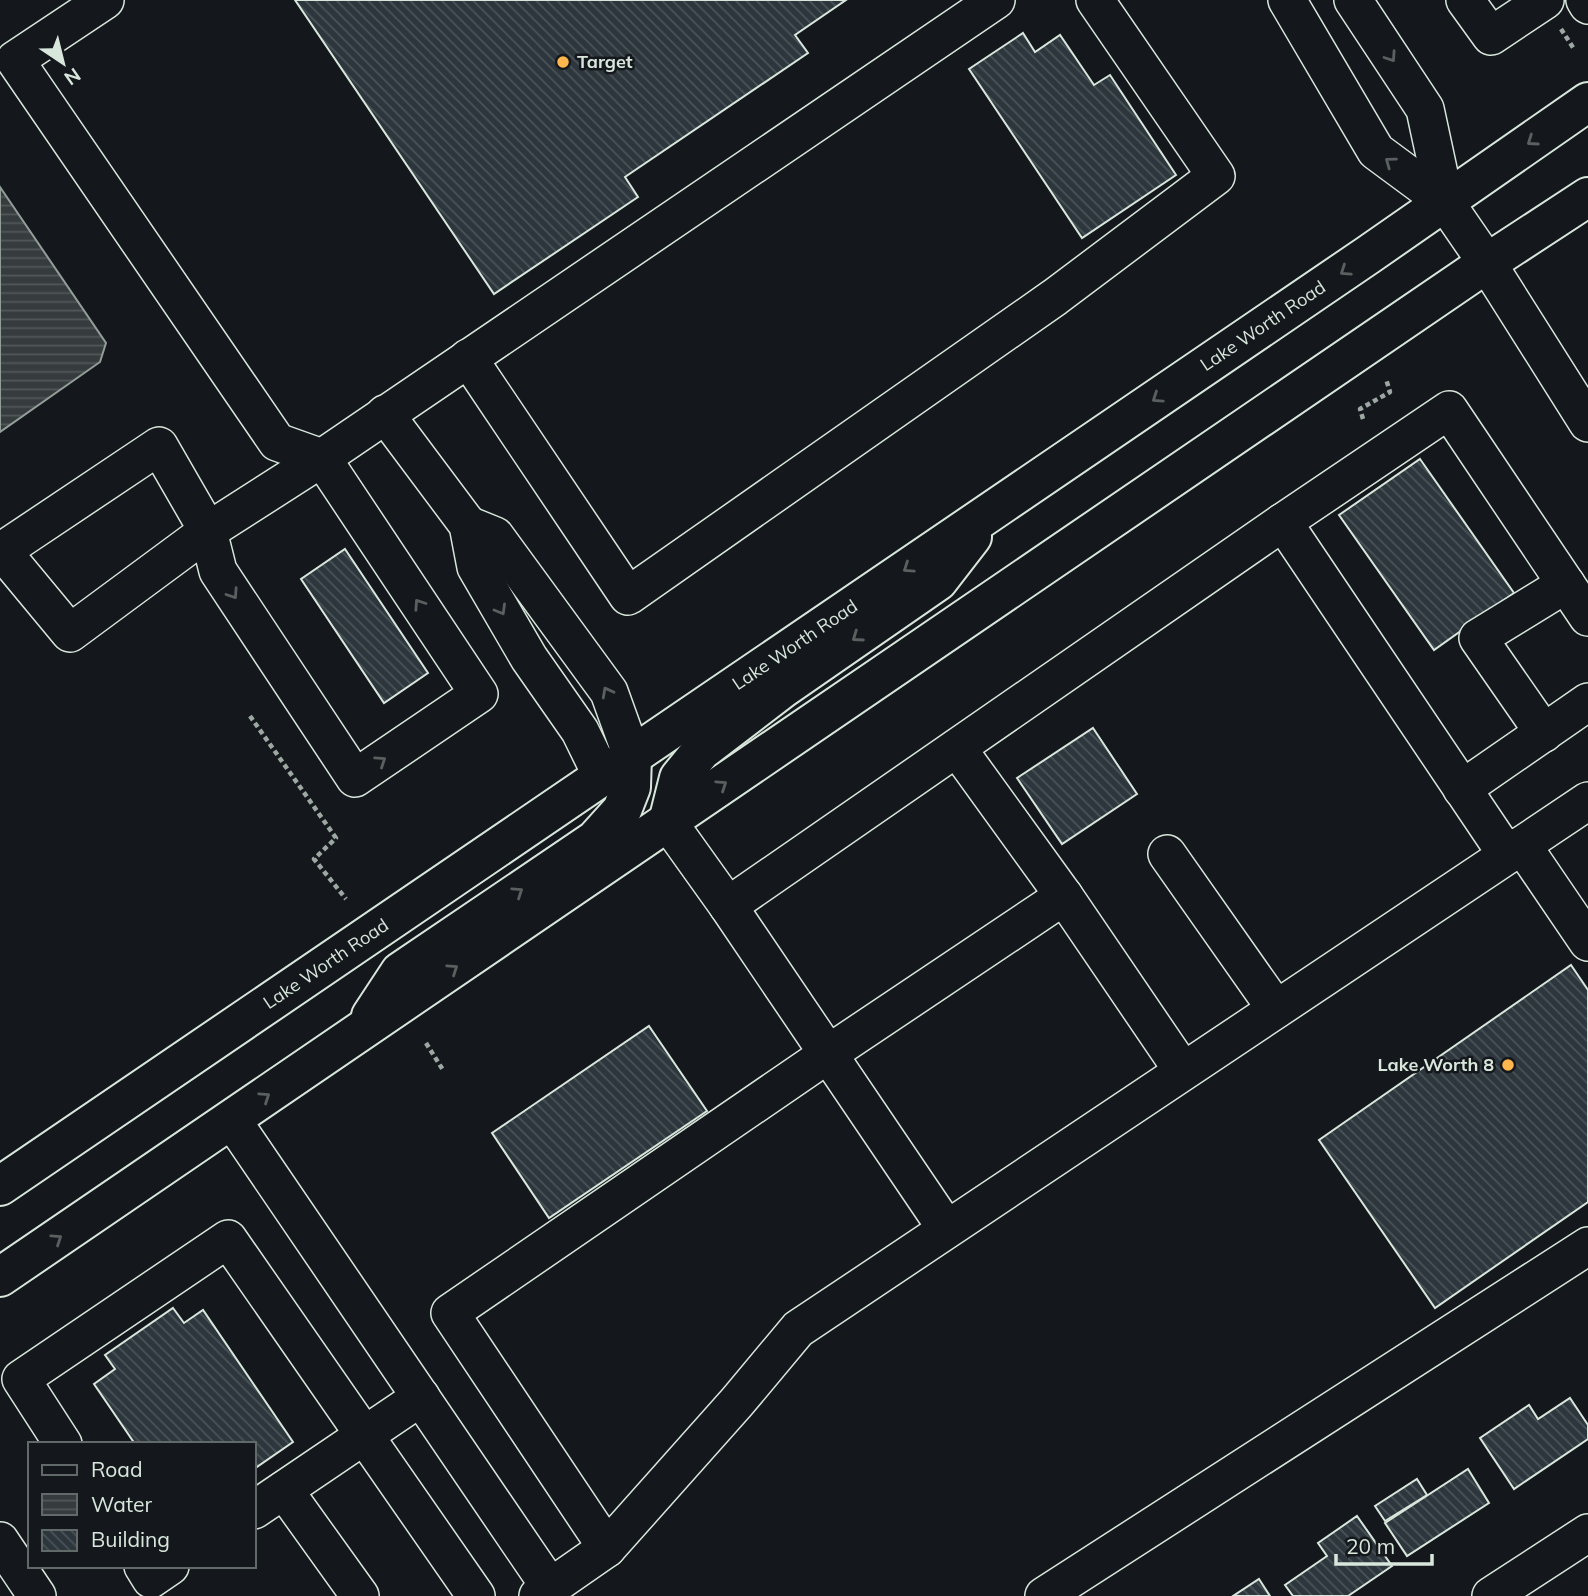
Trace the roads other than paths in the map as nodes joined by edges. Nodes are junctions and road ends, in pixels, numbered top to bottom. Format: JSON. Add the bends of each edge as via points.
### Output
{"nodes":[{"id":1,"x":105,"y":0,"type":"edge"},
{"id":2,"x":996,"y":0,"type":"edge"},
{"id":3,"x":1095,"y":0,"type":"edge"},
{"id":4,"x":1287,"y":0,"type":"edge"},
{"id":5,"x":1353,"y":0,"type":"edge"},
{"id":6,"x":1465,"y":0,"type":"edge"},
{"id":7,"x":1585,"y":0,"type":"edge"},
{"id":8,"x":1538,"y":2,"type":"edge"},
{"id":9,"x":1588,"y":5,"type":"edge"},
{"id":10,"x":1588,"y":102,"type":"edge"},
{"id":11,"x":1588,"y":197,"type":"edge"},
{"id":12,"x":1445,"y":202,"type":"junction"},
{"id":13,"x":1487,"y":263,"type":"junction"},
{"id":14,"x":468,"y":358,"type":"junction"},
{"id":15,"x":385,"y":414,"type":"junction"},
{"id":16,"x":1588,"y":423,"type":"edge"},
{"id":17,"x":322,"y":458,"type":"junction"},
{"id":18,"x":995,"y":508,"type":"junction"},
{"id":19,"x":1283,"y":522,"type":"junction"},
{"id":20,"x":208,"y":531,"type":"junction"},
{"id":21,"x":1566,"y":584,"type":"junction"},
{"id":22,"x":1588,"y":617,"type":"edge"},
{"id":23,"x":1588,"y":702,"type":"edge"},
{"id":24,"x":1544,"y":733,"type":"junction"},
{"id":25,"x":957,"y":748,"type":"junction"},
{"id":26,"x":617,"y":766,"type":"junction"},
{"id":27,"x":1462,"y":789,"type":"junction"},
{"id":28,"x":1588,"y":801,"type":"edge"},
{"id":29,"x":668,"y":822,"type":"junction"},
{"id":30,"x":1515,"y":850,"type":"junction"},
{"id":31,"x":1167,"y":854,"type":"dead end"},
{"id":32,"x":1064,"y":896,"type":"junction"},
{"id":33,"x":728,"y":906,"type":"junction"},
{"id":34,"x":1588,"y":942,"type":"edge"},
{"id":35,"x":1276,"y":1009,"type":"junction"},
{"id":36,"x":360,"y":1033,"type":"junction"},
{"id":37,"x":828,"y":1054,"type":"junction"},
{"id":38,"x":1183,"y":1071,"type":"junction"},
{"id":39,"x":232,"y":1120,"type":"junction"},
{"id":40,"x":0,"y":1186,"type":"edge"},
{"id":41,"x":946,"y":1228,"type":"junction"},
{"id":42,"x":1588,"y":1246,"type":"edge"},
{"id":43,"x":0,"y":1277,"type":"edge"},
{"id":44,"x":421,"y":1397,"type":"junction"},
{"id":45,"x":365,"y":1435,"type":"junction"},
{"id":46,"x":62,"y":1442,"type":"edge"},
{"id":47,"x":284,"y":1490,"type":"junction"},
{"id":48,"x":256,"y":1509,"type":"edge"},
{"id":49,"x":1588,"y":1534,"type":"edge"},
{"id":50,"x":0,"y":1541,"type":"edge"},
{"id":51,"x":607,"y":1548,"type":"junction"},
{"id":52,"x":544,"y":1592,"type":"edge"},
{"id":53,"x":37,"y":1596,"type":"edge"},
{"id":54,"x":360,"y":1596,"type":"edge"},
{"id":55,"x":476,"y":1596,"type":"edge"},
{"id":56,"x":1044,"y":1596,"type":"edge"},
{"id":57,"x":1491,"y":1596,"type":"edge"}],
"edges":[{"from":1,"to":17,"type":"street","via":[[15,60],[277,442]]},
{"from":2,"to":14,"type":"street"},
{"from":3,"to":14,"type":"street","via":[[1216,176],[1055,297],[628,596]]},
{"from":12,"to":4,"type":"street","one_way":true,"via":[[1376,151]]},
{"from":5,"to":12,"type":"street","one_way":true,"via":[[1425,109]]},
{"from":6,"to":8,"type":"street","via":[[1491,36]]},
{"from":7,"to":9,"type":"street"},
{"from":10,"to":12,"type":"main road","name":"Lake Worth Road","one_way":true},
{"from":11,"to":13,"type":"main road"},
{"from":12,"to":13,"type":"street"},
{"from":12,"to":18,"type":"main road","name":"Lake Worth Road","one_way":true},
{"from":13,"to":16,"type":"street"},
{"from":29,"to":13,"type":"main road","one_way":true},
{"from":14,"to":15,"type":"street"},
{"from":15,"to":17,"type":"street"},
{"from":15,"to":26,"type":"street","via":[[468,525],[495,536],[609,692]]},
{"from":17,"to":20,"type":"street"},
{"from":20,"to":17,"type":"street","one_way":true,"via":[[218,571],[355,778],[479,694]]},
{"from":18,"to":26,"type":"main road","name":"Lake Worth Road","one_way":true},
{"from":18,"to":29,"type":"main road","one_way":true,"via":[[938,581],[701,751],[679,778]]},
{"from":19,"to":21,"type":"street","via":[[1449,410]]},
{"from":19,"to":25,"type":"street"},
{"from":19,"to":27,"type":"street"},
{"from":20,"to":20,"type":"street","via":[[70,633],[2,551],[159,446]]},
{"from":21,"to":22,"type":"street"},
{"from":21,"to":24,"type":"street","via":[[1478,638]]},
{"from":23,"to":24,"type":"street"},
{"from":24,"to":27,"type":"street"},
{"from":25,"to":32,"type":"street"},
{"from":25,"to":33,"type":"street"},
{"from":36,"to":26,"type":"main road","one_way":true,"via":[[400,972],[595,840],[622,810],[631,787]]},
{"from":26,"to":40,"type":"main road","name":"Lake Worth Road"},
{"from":27,"to":30,"type":"street"},
{"from":28,"to":30,"type":"street"},
{"from":29,"to":33,"type":"street"},
{"from":36,"to":29,"type":"main road","one_way":true},
{"from":30,"to":34,"type":"street"},
{"from":30,"to":35,"type":"street"},
{"from":31,"to":35,"type":"street"},
{"from":32,"to":37,"type":"street"},
{"from":32,"to":38,"type":"street"},
{"from":33,"to":37,"type":"street"},
{"from":35,"to":38,"type":"street"},
{"from":39,"to":36,"type":"main road","one_way":true},
{"from":37,"to":41,"type":"street"},
{"from":37,"to":51,"type":"street","via":[[450,1313]]},
{"from":38,"to":41,"type":"street"},
{"from":43,"to":39,"type":"main road","one_way":true},
{"from":39,"to":44,"type":"street"},
{"from":41,"to":51,"type":"street","via":[[798,1329]]},
{"from":42,"to":56,"type":"street"},
{"from":44,"to":45,"type":"street"},
{"from":44,"to":52,"type":"street"},
{"from":45,"to":46,"type":"street","via":[[228,1239],[21,1379]]},
{"from":45,"to":47,"type":"street"},
{"from":45,"to":55,"type":"street"},
{"from":47,"to":48,"type":"street"},
{"from":47,"to":54,"type":"street"},
{"from":49,"to":57,"type":"street"},
{"from":50,"to":53,"type":"street"},
{"from":51,"to":52,"type":"street"}]}
